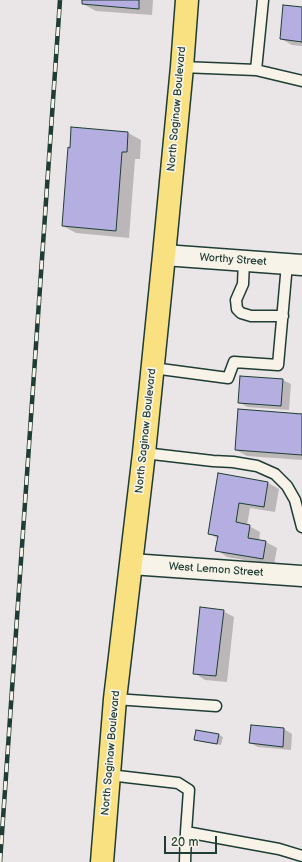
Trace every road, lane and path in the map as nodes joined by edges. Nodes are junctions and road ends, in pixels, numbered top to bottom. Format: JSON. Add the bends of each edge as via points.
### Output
{"nodes":[{"id":1,"x":186,"y":0,"type":"edge"},
{"id":2,"x":263,"y":0,"type":"edge"},
{"id":3,"x":182,"y":67,"type":"junction"},
{"id":4,"x":256,"y":70,"type":"junction"},
{"id":5,"x":302,"y":81,"type":"edge"},
{"id":6,"x":164,"y":255,"type":"junction"},
{"id":7,"x":244,"y":261,"type":"junction"},
{"id":8,"x":295,"y":264,"type":"edge"},
{"id":9,"x":282,"y":316,"type":"junction"},
{"id":10,"x":153,"y":368,"type":"junction"},
{"id":11,"x":144,"y":453,"type":"junction"},
{"id":12,"x":302,"y":527,"type":"edge"},
{"id":13,"x":131,"y":564,"type":"junction"},
{"id":14,"x":301,"y":572,"type":"edge"},
{"id":15,"x":115,"y":699,"type":"junction"},
{"id":16,"x":216,"y":706,"type":"dead end"},
{"id":17,"x":109,"y":775,"type":"junction"},
{"id":18,"x":186,"y":832,"type":"junction"},
{"id":19,"x":302,"y":856,"type":"edge"},
{"id":20,"x":102,"y":862,"type":"edge"},
{"id":21,"x":185,"y":862,"type":"edge"}],
"edges":[{"from":1,"to":3,"type":"main road","name":"North Saginaw Boulevard"},
{"from":2,"to":4,"type":"lane"},
{"from":3,"to":4,"type":"lane"},
{"from":3,"to":6,"type":"main road","name":"North Saginaw Boulevard"},
{"from":4,"to":5,"type":"lane"},
{"from":6,"to":7,"type":"street","name":"Worthy Street"},
{"from":6,"to":10,"type":"main road","name":"North Saginaw Boulevard"},
{"from":7,"to":8,"type":"street","name":"Worthy Street"},
{"from":7,"to":9,"type":"lane","via":[[243,284],[236,300],[237,310],[251,316]]},
{"from":8,"to":9,"type":"lane"},
{"from":9,"to":10,"type":"lane","via":[[278,365],[234,362],[228,378]]},
{"from":10,"to":11,"type":"main road","name":"North Saginaw Boulevard"},
{"from":11,"to":12,"type":"lane","via":[[234,462],[269,471],[287,486],[295,500]]},
{"from":11,"to":13,"type":"main road","name":"North Saginaw Boulevard"},
{"from":13,"to":14,"type":"street","name":"West Lemon Street"},
{"from":13,"to":15,"type":"main road","name":"North Saginaw Boulevard"},
{"from":15,"to":16,"type":"lane"},
{"from":15,"to":17,"type":"main road","name":"North Saginaw Boulevard"},
{"from":17,"to":18,"type":"lane","via":[[178,783],[189,790]]},
{"from":17,"to":20,"type":"main road","name":"North Saginaw Boulevard"},
{"from":18,"to":19,"type":"lane","via":[[279,849]]},
{"from":18,"to":21,"type":"lane"}]}
